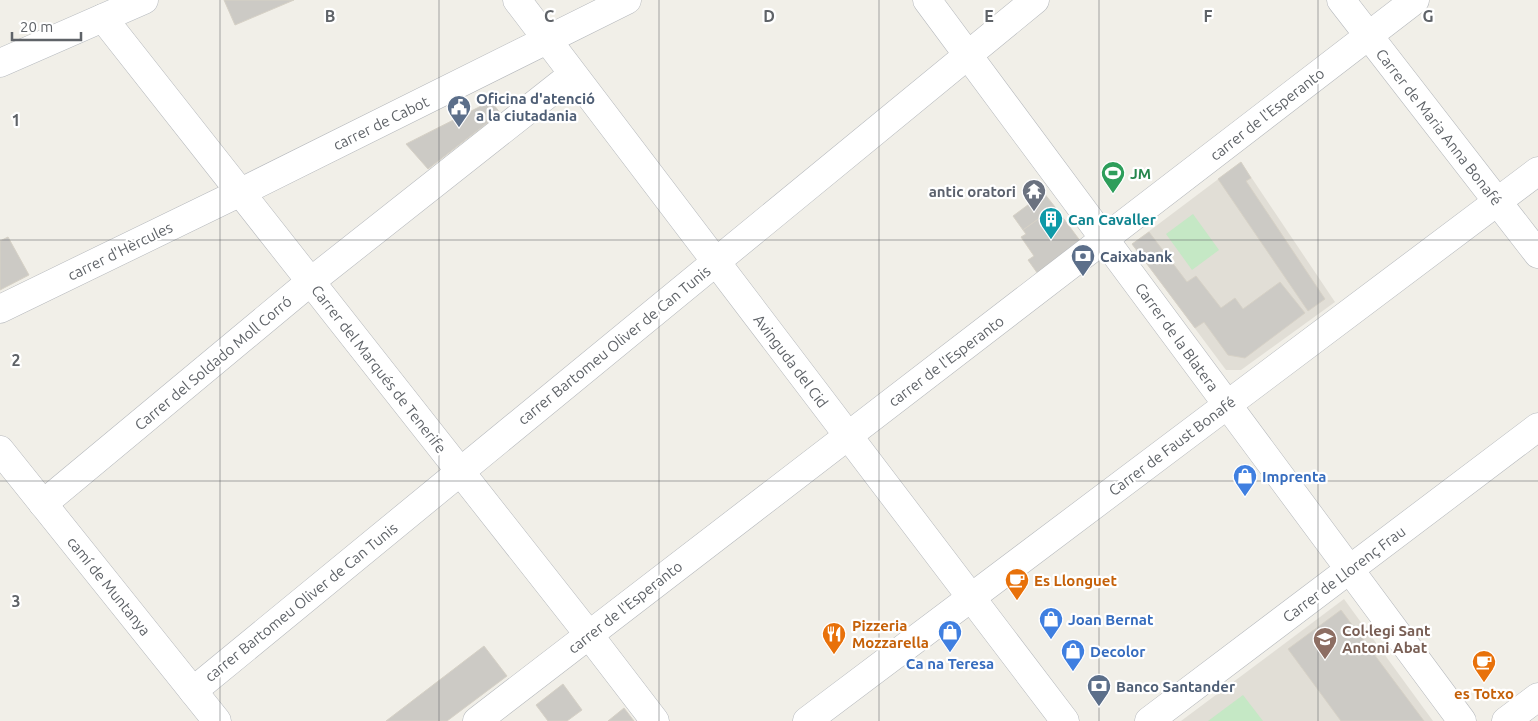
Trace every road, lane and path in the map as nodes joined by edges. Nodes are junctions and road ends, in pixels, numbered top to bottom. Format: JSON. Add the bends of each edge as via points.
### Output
{"nodes":[{"id":1,"x":144,"y":0,"type":"edge"},
{"id":2,"x":517,"y":0,"type":"edge"},
{"id":3,"x":627,"y":0,"type":"edge"},
{"id":4,"x":927,"y":0,"type":"edge"},
{"id":5,"x":1035,"y":0,"type":"edge"},
{"id":6,"x":1341,"y":0,"type":"edge"},
{"id":7,"x":1415,"y":0,"type":"edge"},
{"id":8,"x":103,"y":18,"type":"junction"},
{"id":9,"x":1368,"y":36,"type":"junction"},
{"id":10,"x":548,"y":40,"type":"junction"},
{"id":11,"x":968,"y":55,"type":"junction"},
{"id":12,"x":0,"y":62,"type":"edge"},
{"id":13,"x":572,"y":74,"type":"junction"},
{"id":14,"x":1538,"y":171,"type":"edge"},
{"id":15,"x":241,"y":192,"type":"junction"},
{"id":16,"x":1497,"y":202,"type":"junction"},
{"id":17,"x":1105,"y":239,"type":"junction"},
{"id":18,"x":1538,"y":254,"type":"edge"},
{"id":19,"x":716,"y":262,"type":"junction"},
{"id":20,"x":310,"y":282,"type":"junction"},
{"id":21,"x":0,"y":309,"type":"edge"},
{"id":22,"x":1227,"y":405,"type":"junction"},
{"id":23,"x":1538,"y":427,"type":"edge"},
{"id":24,"x":848,"y":436,"type":"junction"},
{"id":25,"x":0,"y":450,"type":"edge"},
{"id":26,"x":460,"y":472,"type":"junction"},
{"id":27,"x":43,"y":504,"type":"junction"},
{"id":28,"x":1349,"y":570,"type":"junction"},
{"id":29,"x":971,"y":598,"type":"junction"},
{"id":30,"x":589,"y":635,"type":"junction"},
{"id":31,"x":193,"y":691,"type":"junction"},
{"id":32,"x":1538,"y":697,"type":"edge"},
{"id":33,"x":218,"y":721,"type":"edge"},
{"id":34,"x":477,"y":721,"type":"edge"},
{"id":35,"x":654,"y":721,"type":"edge"},
{"id":36,"x":807,"y":721,"type":"edge"},
{"id":37,"x":1065,"y":721,"type":"edge"},
{"id":38,"x":1149,"y":721,"type":"edge"},
{"id":39,"x":1462,"y":721,"type":"edge"},
{"id":40,"x":1506,"y":721,"type":"edge"}],
"edges":[{"from":1,"to":8,"type":"street"},
{"from":2,"to":10,"type":"street","name":"Avinguda del Cid"},
{"from":3,"to":10,"type":"street","name":"carrer de Cabot"},
{"from":4,"to":11,"type":"street","name":"Carrer de la Blatera"},
{"from":5,"to":11,"type":"street","name":"carrer Bartomeu Oliver de Can Tunis"},
{"from":6,"to":9,"type":"street","name":"Carrer de Maria Anna Bonafé"},
{"from":7,"to":9,"type":"street","name":"carrer de l'Esperanto"},
{"from":8,"to":12,"type":"street"},
{"from":8,"to":15,"type":"street","name":"Carrer del Marqués de Tenerife"},
{"from":9,"to":16,"type":"street","name":"Carrer de Maria Anna Bonafé"},
{"from":9,"to":17,"type":"street","name":"carrer de l'Esperanto"},
{"from":10,"to":13,"type":"street","name":"Avinguda del Cid"},
{"from":10,"to":15,"type":"street","name":"carrer de Cabot"},
{"from":11,"to":17,"type":"street","name":"Carrer de la Blatera"},
{"from":11,"to":19,"type":"street","name":"carrer Bartomeu Oliver de Can Tunis"},
{"from":13,"to":19,"type":"street","name":"Avinguda del Cid"},
{"from":13,"to":20,"type":"street","name":"Carrer del Soldado Moll Corró"},
{"from":14,"to":16,"type":"street","name":"Carrer de Faust Bonafé"},
{"from":15,"to":20,"type":"street","name":"Carrer del Marqués de Tenerife"},
{"from":15,"to":21,"type":"street","name":"carrer d'Hèrcules"},
{"from":16,"to":18,"type":"street","name":"Carrer de Maria Anna Bonafé"},
{"from":16,"to":22,"type":"street","name":"Carrer de Faust Bonafé"},
{"from":17,"to":22,"type":"street","name":"Carrer de la Blatera"},
{"from":17,"to":24,"type":"street","name":"carrer de l'Esperanto"},
{"from":19,"to":24,"type":"street","name":"Avinguda del Cid"},
{"from":19,"to":26,"type":"street","name":"carrer Bartomeu Oliver de Can Tunis"},
{"from":20,"to":26,"type":"street","name":"Carrer del Marqués de Tenerife"},
{"from":20,"to":27,"type":"street","name":"Carrer del Soldado Moll Corró"},
{"from":22,"to":28,"type":"street","name":"Carrer de la Blatera"},
{"from":22,"to":29,"type":"street","name":"Carrer de Faust Bonafé"},
{"from":23,"to":28,"type":"street","name":"Carrer de Llorenç Frau"},
{"from":24,"to":29,"type":"street","name":"Avinguda del Cid"},
{"from":24,"to":30,"type":"street","name":"carrer de l'Esperanto"},
{"from":25,"to":27,"type":"street","name":"camí de Muntanya"},
{"from":26,"to":30,"type":"street","name":"Carrer del Marqués de Tenerife"},
{"from":26,"to":31,"type":"street","name":"carrer Bartomeu Oliver de Can Tunis"},
{"from":27,"to":31,"type":"street","name":"camí de Muntanya"},
{"from":28,"to":38,"type":"street","name":"Carrer de Llorenç Frau"},
{"from":28,"to":39,"type":"street","name":"Carrer de la Blatera"},
{"from":29,"to":36,"type":"street","name":"Carrer de Faust Bonafé"},
{"from":29,"to":37,"type":"street","name":"Avinguda del Cid"},
{"from":30,"to":34,"type":"street","name":"carrer de l'Esperanto"},
{"from":30,"to":35,"type":"street","name":"Carrer del Marqués de Tenerife"},
{"from":31,"to":33,"type":"street","name":"camí de Muntanya"},
{"from":32,"to":40,"type":"street"}]}
